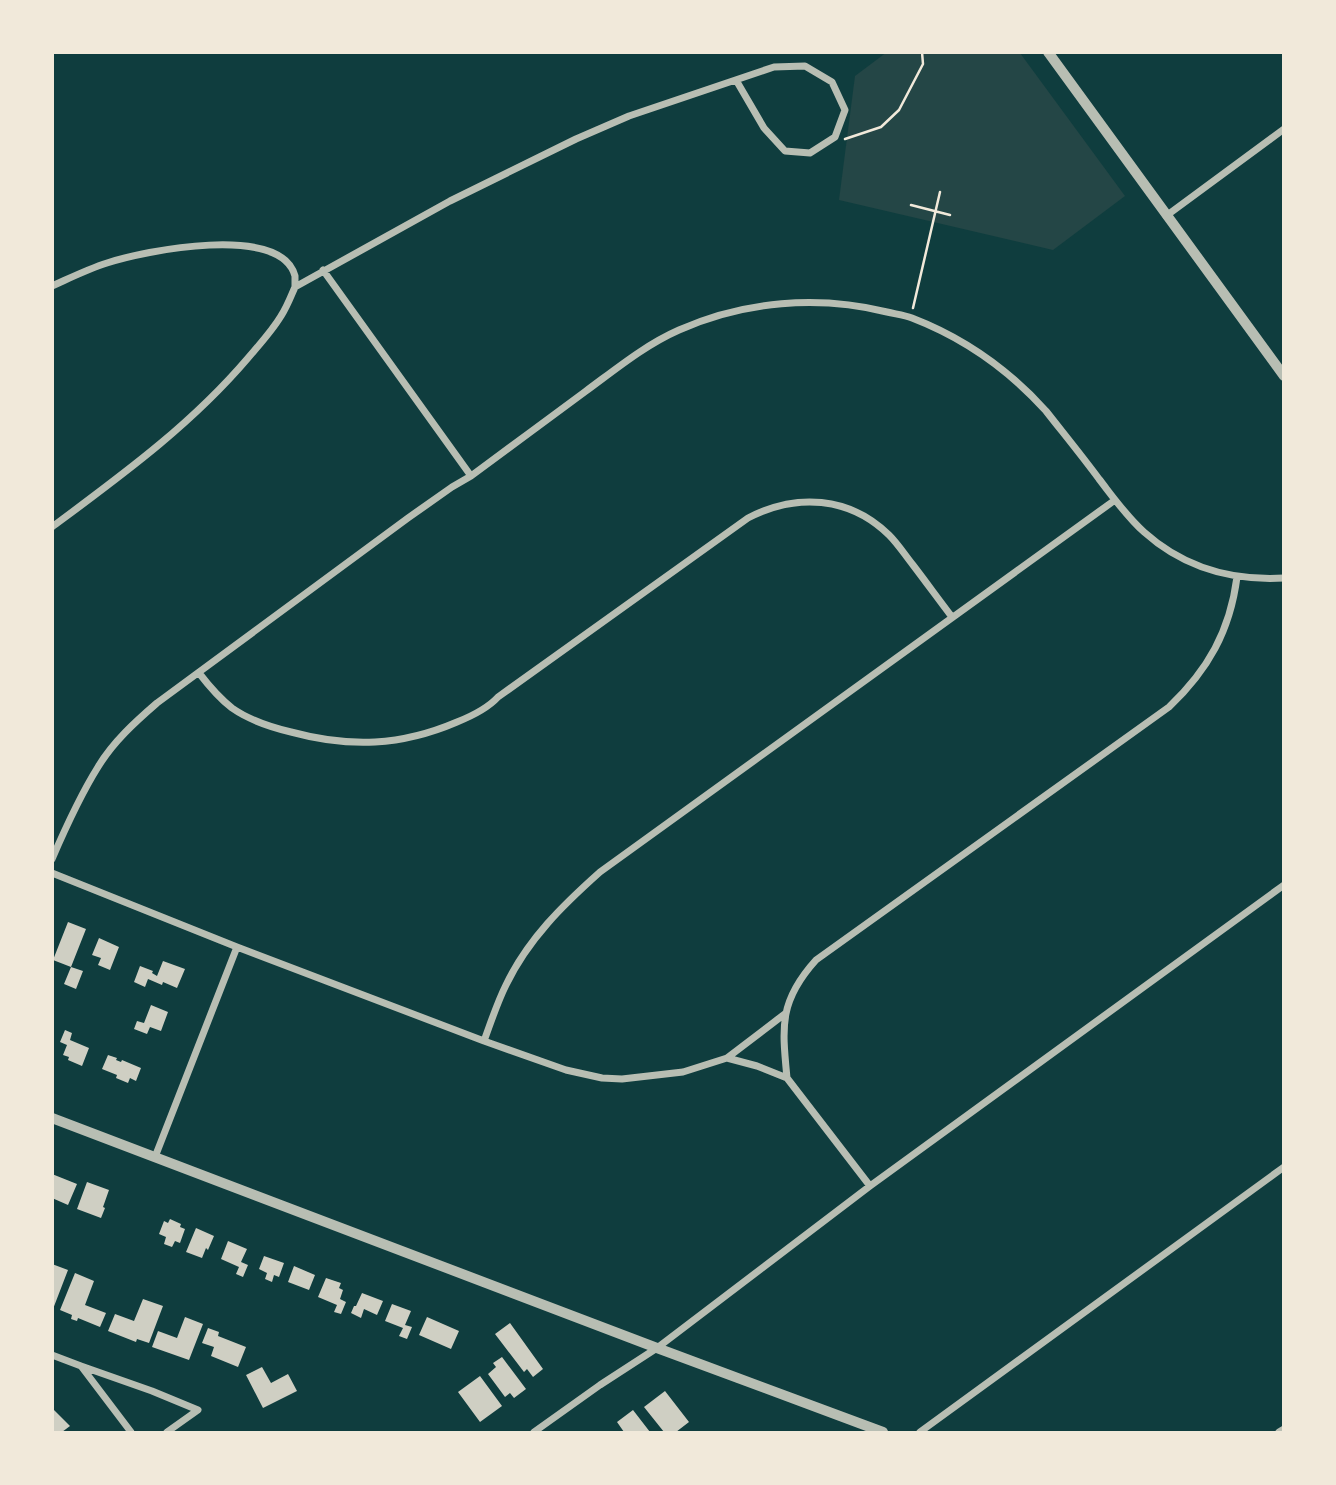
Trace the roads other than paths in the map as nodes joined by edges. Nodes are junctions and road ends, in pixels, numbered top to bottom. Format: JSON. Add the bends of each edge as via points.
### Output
{"nodes":[{"id":1,"x":1050,"y":53,"type":"edge"},
{"id":2,"x":736,"y":80,"type":"junction"},
{"id":3,"x":1283,"y":129,"type":"edge"},
{"id":4,"x":1166,"y":216,"type":"junction"},
{"id":5,"x":324,"y":270,"type":"junction"},
{"id":6,"x":52,"y":286,"type":"edge"},
{"id":7,"x":295,"y":287,"type":"junction"},
{"id":8,"x":1283,"y":375,"type":"edge"},
{"id":9,"x":471,"y":476,"type":"junction"},
{"id":10,"x":1115,"y":500,"type":"junction"},
{"id":11,"x":52,"y":527,"type":"edge"},
{"id":12,"x":1237,"y":577,"type":"junction"},
{"id":13,"x":1283,"y":578,"type":"edge"},
{"id":14,"x":953,"y":617,"type":"junction"},
{"id":15,"x":199,"y":673,"type":"junction"},
{"id":16,"x":52,"y":859,"type":"edge"},
{"id":17,"x":52,"y":873,"type":"edge"},
{"id":18,"x":1283,"y":885,"type":"edge"},
{"id":19,"x":237,"y":947,"type":"junction"},
{"id":20,"x":786,"y":1013,"type":"junction"},
{"id":21,"x":484,"y":1041,"type":"junction"},
{"id":22,"x":727,"y":1058,"type":"junction"},
{"id":23,"x":787,"y":1078,"type":"junction"},
{"id":24,"x":52,"y":1118,"type":"edge"},
{"id":25,"x":155,"y":1157,"type":"junction"},
{"id":26,"x":1283,"y":1167,"type":"edge"},
{"id":27,"x":870,"y":1186,"type":"junction"},
{"id":28,"x":657,"y":1348,"type":"junction"},
{"id":29,"x":52,"y":1355,"type":"edge"},
{"id":30,"x":81,"y":1366,"type":"junction"},
{"id":31,"x":1283,"y":1429,"type":"edge"},
{"id":32,"x":131,"y":1433,"type":"edge"},
{"id":33,"x":167,"y":1433,"type":"edge"},
{"id":34,"x":534,"y":1433,"type":"edge"},
{"id":35,"x":883,"y":1433,"type":"edge"},
{"id":36,"x":920,"y":1433,"type":"edge"},
{"id":37,"x":1279,"y":1433,"type":"edge"}],
"edges":[{"from":1,"to":4,"type":"street"},
{"from":2,"to":2,"type":"street","via":[[774,67],[805,66],[832,82],[845,110],[835,137],[810,153],[785,150],[764,128]]},
{"from":2,"to":5,"type":"street","via":[[576,139]]},
{"from":3,"to":4,"type":"street"},
{"from":4,"to":8,"type":"street"},
{"from":5,"to":7,"type":"street"},
{"from":5,"to":9,"type":"street"},
{"from":6,"to":7,"type":"street","via":[[138,254],[238,245],[272,252],[283,260],[295,275]]},
{"from":7,"to":11,"type":"street","via":[[282,315],[217,394],[171,436]]},
{"from":9,"to":10,"type":"street","via":[[640,351],[678,330],[741,309],[838,303],[911,318],[962,342],[1007,373],[1046,411]]},
{"from":9,"to":15,"type":"street"},
{"from":10,"to":12,"type":"street","via":[[1163,547],[1208,570]]},
{"from":10,"to":14,"type":"street"},
{"from":12,"to":13,"type":"street"},
{"from":12,"to":20,"type":"street","via":[[1224,631],[1187,690],[817,960],[795,988]]},
{"from":14,"to":15,"type":"street","via":[[898,545],[875,523],[840,506],[801,501],[748,518],[490,705],[442,729],[411,738],[344,742],[272,727],[232,708]]},
{"from":14,"to":21,"type":"street","via":[[600,872],[562,906],[520,960]]},
{"from":15,"to":16,"type":"street","via":[[157,704],[113,746],[98,766]]},
{"from":17,"to":19,"type":"street"},
{"from":18,"to":27,"type":"street"},
{"from":19,"to":21,"type":"street"},
{"from":19,"to":25,"type":"street"},
{"from":20,"to":22,"type":"street"},
{"from":20,"to":23,"type":"street"},
{"from":21,"to":22,"type":"street","via":[[602,1078],[683,1072]]},
{"from":22,"to":23,"type":"street"},
{"from":23,"to":27,"type":"street"},
{"from":24,"to":25,"type":"street"},
{"from":25,"to":28,"type":"street"},
{"from":26,"to":36,"type":"street"},
{"from":27,"to":28,"type":"street"},
{"from":28,"to":34,"type":"street"},
{"from":28,"to":35,"type":"street"},
{"from":29,"to":30,"type":"street"},
{"from":30,"to":32,"type":"street"},
{"from":30,"to":33,"type":"street","via":[[198,1410]]},
{"from":31,"to":37,"type":"street"}]}
